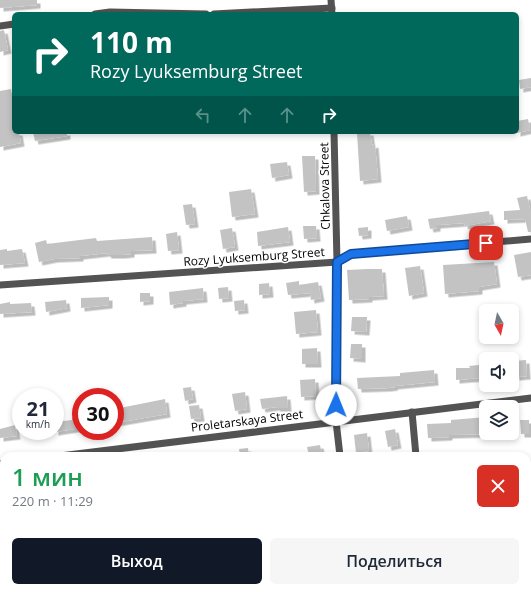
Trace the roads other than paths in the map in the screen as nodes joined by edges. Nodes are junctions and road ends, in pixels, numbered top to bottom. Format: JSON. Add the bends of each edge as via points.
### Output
{"nodes":[{"id":1,"x":332,"y":7,"type":"edge"},
{"id":2,"x":248,"y":12,"type":"edge"},
{"id":3,"x":12,"y":24,"type":"edge"},
{"id":4,"x":0,"y":26,"type":"edge"},
{"id":5,"x":334,"y":134,"type":"edge"},
{"id":6,"x":531,"y":239,"type":"edge"},
{"id":7,"x":337,"y":262,"type":"junction"},
{"id":8,"x":0,"y":285,"type":"edge"},
{"id":9,"x":531,"y":398,"type":"edge"},
{"id":10,"x":412,"y":412,"type":"junction"},
{"id":11,"x":336,"y":421,"type":"junction"},
{"id":12,"x":92,"y":452,"type":"edge"},
{"id":13,"x":340,"y":452,"type":"edge"},
{"id":14,"x":416,"y":452,"type":"edge"}],
"edges":[{"from":1,"to":2,"type":"street"},
{"from":3,"to":4,"type":"street"},
{"from":5,"to":7,"type":"street","name":"Chkalova Street"},
{"from":6,"to":7,"type":"street","name":"Rozy Lyuksemburg Street","via":[[351,254]]},
{"from":7,"to":8,"type":"street","name":"Rozy Lyuksemburg Street"},
{"from":7,"to":11,"type":"street","name":"Chkalova Street"},
{"from":9,"to":10,"type":"street","name":"Proletarskaya Street"},
{"from":10,"to":11,"type":"street","name":"Proletarskaya Street"},
{"from":10,"to":14,"type":"street"},
{"from":11,"to":12,"type":"street","name":"Proletarskaya Street"},
{"from":11,"to":13,"type":"street","name":"Chkalova Street"}]}
